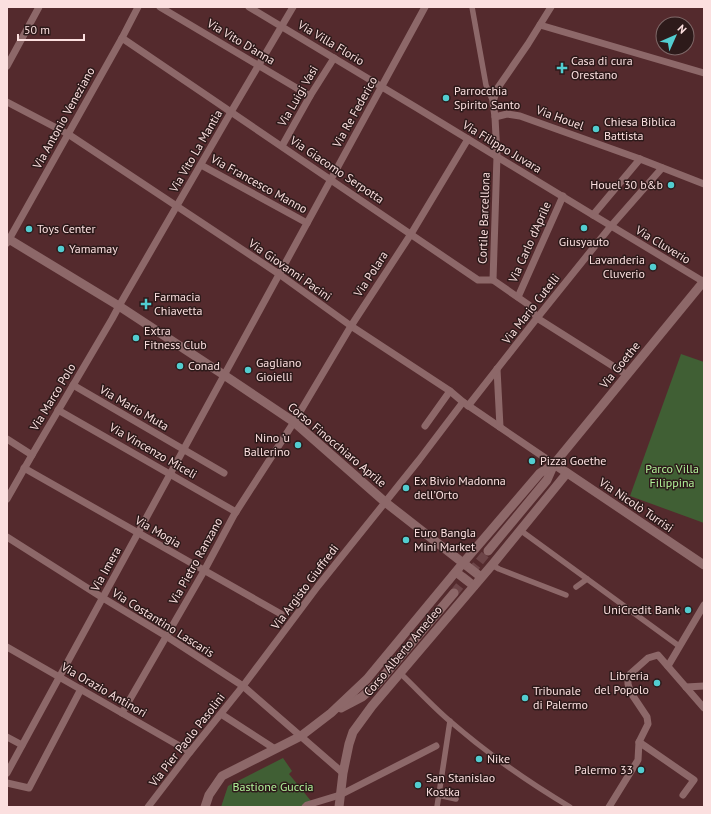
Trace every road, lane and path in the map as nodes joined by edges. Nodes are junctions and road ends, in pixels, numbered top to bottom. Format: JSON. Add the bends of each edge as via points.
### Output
{"nodes":[{"id":1,"x":39,"y":7,"type":"edge"},
{"id":2,"x":138,"y":7,"type":"edge"},
{"id":3,"x":160,"y":7,"type":"edge"},
{"id":4,"x":249,"y":7,"type":"edge"},
{"id":5,"x":293,"y":7,"type":"edge"},
{"id":6,"x":425,"y":7,"type":"edge"},
{"id":7,"x":472,"y":7,"type":"edge"},
{"id":8,"x":551,"y":7,"type":"edge"},
{"id":9,"x":540,"y":24,"type":"junction"},
{"id":10,"x":282,"y":27,"type":"junction"},
{"id":11,"x":122,"y":38,"type":"junction"},
{"id":12,"x":10,"y":55,"type":"edge"},
{"id":13,"x":334,"y":58,"type":"junction"},
{"id":14,"x":7,"y":66,"type":"edge"},
{"id":15,"x":258,"y":66,"type":"junction"},
{"id":16,"x":704,"y":73,"type":"edge"},
{"id":17,"x":382,"y":86,"type":"junction"},
{"id":18,"x":310,"y":96,"type":"junction"},
{"id":19,"x":7,"y":102,"type":"edge"},
{"id":20,"x":493,"y":102,"type":"junction"},
{"id":21,"x":231,"y":112,"type":"junction"},
{"id":22,"x":496,"y":117,"type":"junction"},
{"id":23,"x":68,"y":134,"type":"junction"},
{"id":24,"x":468,"y":139,"type":"junction"},
{"id":25,"x":282,"y":146,"type":"junction"},
{"id":26,"x":497,"y":156,"type":"junction"},
{"id":27,"x":640,"y":159,"type":"junction"},
{"id":28,"x":201,"y":165,"type":"junction"},
{"id":29,"x":662,"y":168,"type":"junction"},
{"id":30,"x":331,"y":180,"type":"junction"},
{"id":31,"x":704,"y":184,"type":"edge"},
{"id":32,"x":563,"y":196,"type":"junction"},
{"id":33,"x":176,"y":207,"type":"junction"},
{"id":34,"x":593,"y":215,"type":"junction"},
{"id":35,"x":307,"y":223,"type":"junction"},
{"id":36,"x":611,"y":226,"type":"junction"},
{"id":37,"x":411,"y":234,"type":"junction"},
{"id":38,"x":8,"y":240,"type":"edge"},
{"id":39,"x":279,"y":274,"type":"junction"},
{"id":40,"x":493,"y":280,"type":"junction"},
{"id":41,"x":704,"y":281,"type":"edge"},
{"id":42,"x":518,"y":297,"type":"junction"},
{"id":43,"x":119,"y":306,"type":"junction"},
{"id":44,"x":537,"y":318,"type":"junction"},
{"id":45,"x":350,"y":326,"type":"junction"},
{"id":46,"x":497,"y":369,"type":"junction"},
{"id":47,"x":224,"y":375,"type":"junction"},
{"id":48,"x":627,"y":375,"type":"junction"},
{"id":49,"x":73,"y":386,"type":"junction"},
{"id":50,"x":450,"y":391,"type":"junction"},
{"id":51,"x":466,"y":404,"type":"junction"},
{"id":52,"x":58,"y":410,"type":"junction"},
{"id":53,"x":294,"y":422,"type":"junction"},
{"id":54,"x":425,"y":426,"type":"dead end"},
{"id":55,"x":500,"y":427,"type":"junction"},
{"id":56,"x":7,"y":438,"type":"edge"},
{"id":57,"x":184,"y":449,"type":"junction"},
{"id":58,"x":32,"y":455,"type":"junction"},
{"id":59,"x":554,"y":464,"type":"junction"},
{"id":60,"x":24,"y":468,"type":"junction"},
{"id":61,"x":224,"y":473,"type":"dead end"},
{"id":62,"x":567,"y":473,"type":"junction"},
{"id":63,"x":170,"y":474,"type":"junction"},
{"id":64,"x":7,"y":499,"type":"edge"},
{"id":65,"x":385,"y":502,"type":"junction"},
{"id":66,"x":236,"y":512,"type":"junction"},
{"id":67,"x":520,"y":530,"type":"junction"},
{"id":68,"x":138,"y":534,"type":"junction"},
{"id":69,"x":7,"y":538,"type":"edge"},
{"id":70,"x":488,"y":551,"type":"tunnel mouth"},
{"id":71,"x":463,"y":563,"type":"junction"},
{"id":72,"x":492,"y":565,"type":"junction"},
{"id":73,"x":704,"y":565,"type":"edge"},
{"id":74,"x":204,"y":571,"type":"junction"},
{"id":75,"x":456,"y":572,"type":"junction"},
{"id":76,"x":481,"y":577,"type":"junction"},
{"id":77,"x":587,"y":580,"type":"junction"},
{"id":78,"x":474,"y":586,"type":"junction"},
{"id":79,"x":576,"y":587,"type":"dead end"},
{"id":80,"x":454,"y":593,"type":"tunnel mouth"},
{"id":81,"x":566,"y":594,"type":"dead end"},
{"id":82,"x":103,"y":598,"type":"junction"},
{"id":83,"x":704,"y":605,"type":"edge"},
{"id":84,"x":281,"y":614,"type":"dead end"},
{"id":85,"x":166,"y":636,"type":"junction"},
{"id":86,"x":679,"y":646,"type":"junction"},
{"id":87,"x":7,"y":647,"type":"edge"},
{"id":88,"x":668,"y":666,"type":"junction"},
{"id":89,"x":400,"y":673,"type":"junction"},
{"id":90,"x":60,"y":677,"type":"junction"},
{"id":91,"x":243,"y":686,"type":"junction"},
{"id":92,"x":704,"y":686,"type":"edge"},
{"id":93,"x":686,"y":687,"type":"junction"},
{"id":94,"x":81,"y":689,"type":"junction"},
{"id":95,"x":704,"y":708,"type":"edge"},
{"id":96,"x":122,"y":713,"type":"junction"},
{"id":97,"x":221,"y":714,"type":"junction"},
{"id":98,"x":331,"y":714,"type":"junction"},
{"id":99,"x":450,"y":721,"type":"junction"},
{"id":100,"x":301,"y":736,"type":"junction"},
{"id":101,"x":7,"y":737,"type":"edge"},
{"id":102,"x":639,"y":742,"type":"junction"},
{"id":103,"x":22,"y":745,"type":"junction"},
{"id":104,"x":436,"y":746,"type":"dead end"},
{"id":105,"x":275,"y":749,"type":"junction"},
{"id":106,"x":190,"y":752,"type":"junction"},
{"id":107,"x":7,"y":773,"type":"edge"},
{"id":108,"x":343,"y":773,"type":"junction"},
{"id":109,"x":7,"y":783,"type":"edge"},
{"id":110,"x":340,"y":795,"type":"junction"},
{"id":111,"x":438,"y":795,"type":"junction"},
{"id":112,"x":683,"y":796,"type":"dead end"},
{"id":113,"x":456,"y":799,"type":"dead end"},
{"id":114,"x":609,"y":806,"type":"edge"},
{"id":115,"x":148,"y":807,"type":"edge"},
{"id":116,"x":205,"y":807,"type":"edge"},
{"id":117,"x":305,"y":807,"type":"edge"},
{"id":118,"x":339,"y":807,"type":"edge"},
{"id":119,"x":437,"y":807,"type":"edge"},
{"id":120,"x":570,"y":807,"type":"edge"}],
"edges":[{"from":1,"to":12,"type":"street"},
{"from":2,"to":11,"type":"street","name":"Via Antonio Veneziano"},
{"from":3,"to":15,"type":"street","name":"Via Vito D'anna"},
{"from":4,"to":10,"type":"street","name":"Via Villa Florio"},
{"from":5,"to":10,"type":"street","name":"Via Vito La Mantia"},
{"from":6,"to":17,"type":"street","name":"Via Re Federico"},
{"from":7,"to":20,"type":"street","via":[[486,85]]},
{"from":8,"to":9,"type":"street"},
{"from":9,"to":16,"type":"street"},
{"from":9,"to":20,"type":"street","via":[[497,89]]},
{"from":10,"to":13,"type":"street","name":"Via Villa Florio"},
{"from":10,"to":15,"type":"street","name":"Via Vito La Mantia"},
{"from":11,"to":21,"type":"street","name":"Via Giacomo Serpotta"},
{"from":11,"to":23,"type":"street","name":"Via Antonio Veneziano"},
{"from":12,"to":14,"type":"street"},
{"from":13,"to":17,"type":"street","name":"Via Villa Florio"},
{"from":13,"to":18,"type":"street","name":"Via Luigi Vasi"},
{"from":15,"to":18,"type":"street","name":"Via Vito D'anna"},
{"from":15,"to":21,"type":"street","name":"Via Vito La Mantia"},
{"from":17,"to":24,"type":"street","name":"Via Filippo Juvara"},
{"from":17,"to":30,"type":"street","name":"Via Re Federico"},
{"from":18,"to":25,"type":"street","name":"Via Luigi Vasi"},
{"from":19,"to":23,"type":"street","name":"Via Giovanni Pacini"},
{"from":20,"to":22,"type":"street","name":"Cortile Barcellona"},
{"from":21,"to":25,"type":"street","name":"Via Giacomo Serpotta"},
{"from":21,"to":28,"type":"street","name":"Via Vito La Mantia"},
{"from":22,"to":26,"type":"street","name":"Cortile Barcellona"},
{"from":22,"to":27,"type":"street","name":"Via Houel","via":[[507,114],[520,116]]},
{"from":23,"to":33,"type":"street","name":"Via Giovanni Pacini"},
{"from":23,"to":38,"type":"street","name":"Via Antonio Veneziano"},
{"from":24,"to":26,"type":"street","name":"Via Filippo Juvara"},
{"from":24,"to":37,"type":"street","name":"Via Polara"},
{"from":25,"to":30,"type":"street","name":"Via Giacomo Serpotta"},
{"from":26,"to":32,"type":"street","name":"Via Filippo Juvara"},
{"from":26,"to":40,"type":"street","name":"Cortile Barcellona"},
{"from":27,"to":29,"type":"street","name":"Via Houel"},
{"from":27,"to":34,"type":"street"},
{"from":28,"to":33,"type":"street","name":"Via Vito La Mantia"},
{"from":28,"to":35,"type":"street","name":"Via Francesco Manno"},
{"from":29,"to":31,"type":"street","name":"Via Houel"},
{"from":29,"to":36,"type":"street","name":"Via Mario Cutelli"},
{"from":30,"to":35,"type":"street","name":"Via Re Federico"},
{"from":30,"to":37,"type":"street","name":"Via Giacomo Serpotta"},
{"from":32,"to":34,"type":"street","name":"Via Filippo Juvara"},
{"from":32,"to":42,"type":"street","name":"Via Carlo d'Aprile"},
{"from":33,"to":39,"type":"street","name":"Via Giovanni Pacini"},
{"from":33,"to":43,"type":"street","name":"Via Vito La Mantia"},
{"from":34,"to":36,"type":"street","name":"Via Filippo Juvara"},
{"from":35,"to":39,"type":"street","name":"Via Re Federico"},
{"from":36,"to":41,"type":"street","name":"Via Cluverio"},
{"from":36,"to":44,"type":"street","name":"Via Mario Cutelli"},
{"from":37,"to":40,"type":"street","name":"Via Giacomo Serpotta","via":[[478,280]]},
{"from":37,"to":45,"type":"street","name":"Via Polara"},
{"from":38,"to":43,"type":"street","name":"Corso Finocchiaro Aprile"},
{"from":39,"to":45,"type":"street","name":"Via Giovanni Pacini"},
{"from":39,"to":47,"type":"street","name":"Via Re Federico"},
{"from":40,"to":42,"type":"street","name":"Via Giacomo Serpotta"},
{"from":41,"to":48,"type":"street","name":"Via Goethe"},
{"from":42,"to":44,"type":"street","name":"Via Giacomo Serpotta","via":[[529,305]]},
{"from":43,"to":47,"type":"street","name":"Corso Finocchiaro Aprile"},
{"from":43,"to":49,"type":"street","name":"Via Marco Polo"},
{"from":44,"to":46,"type":"street","name":"Via Mario Cutelli"},
{"from":44,"to":48,"type":"street"},
{"from":45,"to":50,"type":"street","name":"Via Giovanni Pacini"},
{"from":45,"to":53,"type":"street","name":"Via Polara"},
{"from":46,"to":51,"type":"street","name":"Via Mario Cutelli"},
{"from":46,"to":55,"type":"street"},
{"from":47,"to":53,"type":"street","name":"Corso Finocchiaro Aprile"},
{"from":47,"to":57,"type":"street","name":"Via Imera"},
{"from":48,"to":59,"type":"street","name":"Via Goethe"},
{"from":49,"to":52,"type":"street","name":"Via Marco Polo"},
{"from":49,"to":57,"type":"street","name":"Via Mario Muta"},
{"from":50,"to":51,"type":"street","name":"Via Giovanni Pacini"},
{"from":50,"to":54,"type":"street"},
{"from":51,"to":55,"type":"street","name":"Via Giovanni Pacini"},
{"from":51,"to":65,"type":"street","name":"Via Argisto Giuffredi"},
{"from":52,"to":58,"type":"street","name":"Via Marco Polo"},
{"from":52,"to":63,"type":"street","name":"Via Vincenzo Miceli"},
{"from":53,"to":65,"type":"street","name":"Corso Finocchiaro Aprile"},
{"from":53,"to":66,"type":"street","name":"Via Pietro Ranzano"},
{"from":55,"to":59,"type":"street","name":"Via Giovanni Pacini"},
{"from":56,"to":58,"type":"street"},
{"from":57,"to":61,"type":"street","name":"Via Mario Muta"},
{"from":57,"to":63,"type":"street","name":"Via Imera"},
{"from":58,"to":60,"type":"street","name":"Via Marco Polo"},
{"from":59,"to":62,"type":"street","name":"Via Nicolò Turrisi"},
{"from":59,"to":70,"type":"street","via":[[547,480]]},
{"from":59,"to":71,"type":"street","name":"Corso Alberto Amedeo","via":[[540,473]]},
{"from":60,"to":64,"type":"street","name":"Via Marco Polo"},
{"from":60,"to":68,"type":"street","name":"Via Mogia"},
{"from":62,"to":67,"type":"street","name":"Corso Alberto Amedeo"},
{"from":62,"to":73,"type":"street","name":"Via Nicolò Turrisi"},
{"from":63,"to":66,"type":"street","name":"Via Vincenzo Miceli"},
{"from":63,"to":68,"type":"street","name":"Via Imera"},
{"from":65,"to":71,"type":"street","name":"Corso Finocchiaro Aprile"},
{"from":65,"to":91,"type":"street","name":"Via Argisto Giuffredi"},
{"from":66,"to":74,"type":"street","name":"Via Pietro Ranzano"},
{"from":67,"to":72,"type":"street","name":"Corso Alberto Amedeo"},
{"from":67,"to":77,"type":"street"},
{"from":68,"to":74,"type":"street","name":"Via Mogia"},
{"from":68,"to":82,"type":"street","name":"Via Imera"},
{"from":69,"to":82,"type":"street","name":"Via Costantino Lascaris"},
{"from":71,"to":75,"type":"street","name":"Corso Alberto Amedeo"},
{"from":71,"to":76,"type":"street","name":"Corso Finocchiaro Aprile"},
{"from":72,"to":76,"type":"street","name":"Corso Alberto Amedeo"},
{"from":72,"to":81,"type":"street"},
{"from":74,"to":84,"type":"street","name":"Via Mogia"},
{"from":74,"to":85,"type":"street","name":"Via Pietro Ranzano"},
{"from":75,"to":78,"type":"street"},
{"from":75,"to":98,"type":"street","name":"Corso Alberto Amedeo","via":[[367,679]]},
{"from":76,"to":78,"type":"street","name":"Corso Alberto Amedeo"},
{"from":77,"to":79,"type":"street"},
{"from":77,"to":86,"type":"street"},
{"from":78,"to":89,"type":"street","name":"Corso Alberto Amedeo"},
{"from":80,"to":98,"type":"street","name":"Corso Alberto Amedeo","via":[[377,684],[362,697]]},
{"from":82,"to":85,"type":"street","name":"Via Costantino Lascaris"},
{"from":82,"to":90,"type":"street","name":"Via Imera"},
{"from":83,"to":86,"type":"street"},
{"from":85,"to":91,"type":"street","name":"Via Costantino Lascaris"},
{"from":85,"to":96,"type":"street","name":"Via Pietro Ranzano"},
{"from":86,"to":88,"type":"street"},
{"from":87,"to":90,"type":"street","name":"Via Orazio Antinori"},
{"from":88,"to":93,"type":"street"},
{"from":88,"to":102,"type":"street","via":[[658,655],[648,658],[628,679],[631,693],[648,721]]},
{"from":89,"to":99,"type":"street"},
{"from":89,"to":108,"type":"street","name":"Corso Alberto Amedeo","via":[[354,732]]},
{"from":90,"to":94,"type":"street","name":"Via Orazio Antinori"},
{"from":90,"to":103,"type":"street","name":"Via Imera"},
{"from":91,"to":97,"type":"street","name":"Via Pier Paolo Pasolini"},
{"from":91,"to":100,"type":"street","name":"Via Costantino Lascaris"},
{"from":92,"to":93,"type":"street"},
{"from":93,"to":95,"type":"street"},
{"from":94,"to":96,"type":"street","name":"Via Orazio Antinori"},
{"from":94,"to":109,"type":"street","via":[[29,788]]},
{"from":96,"to":106,"type":"street","name":"Via Orazio Antinori"},
{"from":97,"to":105,"type":"street"},
{"from":97,"to":106,"type":"street","name":"Via Pier Paolo Pasolini"},
{"from":98,"to":100,"type":"street","name":"Corso Alberto Amedeo"},
{"from":99,"to":111,"type":"street"},
{"from":99,"to":120,"type":"street","via":[[491,755]]},
{"from":100,"to":105,"type":"street","name":"Corso Alberto Amedeo"},
{"from":100,"to":108,"type":"street","name":"Via Costantino Lascaris"},
{"from":101,"to":103,"type":"street"},
{"from":102,"to":112,"type":"street","via":[[694,780]]},
{"from":102,"to":114,"type":"street","via":[[638,760]]},
{"from":103,"to":107,"type":"street","name":"Via Imera"},
{"from":104,"to":110,"type":"street"},
{"from":105,"to":116,"type":"street","name":"Corso Alberto Amedeo","via":[[222,776],[209,795]]},
{"from":106,"to":115,"type":"street","name":"Via Pier Paolo Pasolini"},
{"from":108,"to":110,"type":"street","name":"Corso Alberto Amedeo"},
{"from":110,"to":117,"type":"street"},
{"from":110,"to":118,"type":"street","name":"Corso Alberto Amedeo"},
{"from":111,"to":113,"type":"street"},
{"from":111,"to":119,"type":"street"}]}
